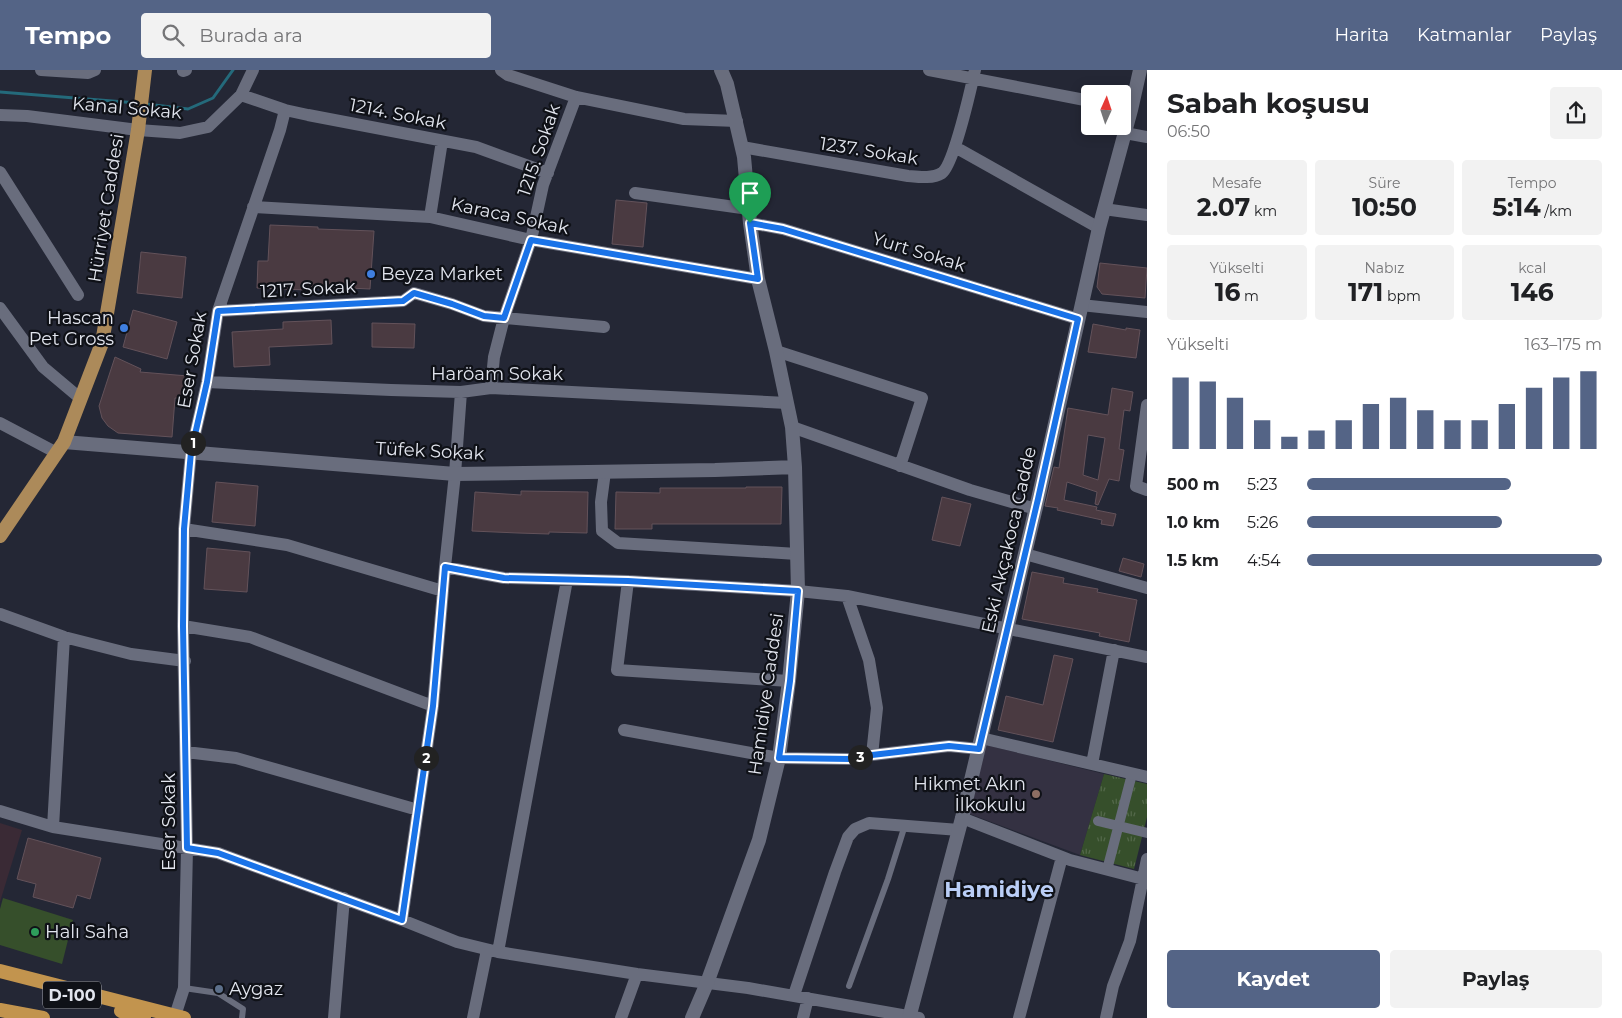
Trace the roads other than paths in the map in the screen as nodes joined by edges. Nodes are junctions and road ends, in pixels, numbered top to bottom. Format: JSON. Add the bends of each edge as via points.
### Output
{"nodes":[{"id":1,"x":41,"y":70,"type":"edge"},
{"id":2,"x":95,"y":70,"type":"edge"},
{"id":3,"x":145,"y":70,"type":"edge"},
{"id":4,"x":253,"y":70,"type":"edge"},
{"id":5,"x":501,"y":70,"type":"edge"},
{"id":6,"x":721,"y":70,"type":"edge"},
{"id":7,"x":929,"y":70,"type":"edge"},
{"id":8,"x":1140,"y":70,"type":"edge"},
{"id":9,"x":974,"y":74,"type":"edge"},
{"id":10,"x":241,"y":95,"type":"junction"},
{"id":11,"x":576,"y":97,"type":"junction"},
{"id":12,"x":1131,"y":97,"type":"edge"},
{"id":13,"x":1081,"y":100,"type":"edge"},
{"id":14,"x":285,"y":110,"type":"junction"},
{"id":15,"x":0,"y":115,"type":"edge"},
{"id":16,"x":737,"y":121,"type":"junction"},
{"id":17,"x":138,"y":125,"type":"junction"},
{"id":18,"x":1131,"y":134,"type":"edge"},
{"id":19,"x":1124,"y":135,"type":"edge"},
{"id":20,"x":1147,"y":137,"type":"edge"},
{"id":21,"x":442,"y":140,"type":"junction"},
{"id":22,"x":742,"y":147,"type":"junction"},
{"id":23,"x":954,"y":147,"type":"junction"},
{"id":24,"x":0,"y":172,"type":"edge"},
{"id":25,"x":548,"y":174,"type":"junction"},
{"id":26,"x":635,"y":193,"type":"dead end"},
{"id":27,"x":253,"y":207,"type":"junction"},
{"id":28,"x":1104,"y":209,"type":"junction"},
{"id":29,"x":1147,"y":215,"type":"edge"},
{"id":30,"x":749,"y":216,"type":"junction"},
{"id":31,"x":430,"y":217,"type":"junction"},
{"id":32,"x":1099,"y":228,"type":"junction"},
{"id":33,"x":531,"y":240,"type":"junction"},
{"id":34,"x":758,"y":279,"type":"junction"},
{"id":35,"x":78,"y":295,"type":"dead end"},
{"id":36,"x":1081,"y":305,"type":"junction"},
{"id":37,"x":0,"y":308,"type":"edge"},
{"id":38,"x":218,"y":311,"type":"junction"},
{"id":39,"x":1147,"y":312,"type":"edge"},
{"id":40,"x":504,"y":318,"type":"junction"},
{"id":41,"x":1078,"y":319,"type":"junction"},
{"id":42,"x":604,"y":327,"type":"dead end"},
{"id":43,"x":776,"y":351,"type":"junction"},
{"id":44,"x":207,"y":382,"type":"junction"},
{"id":45,"x":491,"y":388,"type":"junction"},
{"id":46,"x":461,"y":392,"type":"junction"},
{"id":47,"x":81,"y":398,"type":"junction"},
{"id":48,"x":787,"y":404,"type":"junction"},
{"id":49,"x":1147,"y":405,"type":"edge"},
{"id":50,"x":0,"y":423,"type":"edge"},
{"id":51,"x":792,"y":427,"type":"junction"},
{"id":52,"x":60,"y":448,"type":"junction"},
{"id":53,"x":191,"y":452,"type":"junction"},
{"id":54,"x":900,"y":466,"type":"junction"},
{"id":55,"x":795,"y":467,"type":"junction"},
{"id":56,"x":605,"y":472,"type":"junction"},
{"id":57,"x":455,"y":474,"type":"junction"},
{"id":58,"x":1147,"y":490,"type":"edge"},
{"id":59,"x":1036,"y":509,"type":"junction"},
{"id":60,"x":184,"y":529,"type":"junction"},
{"id":61,"x":0,"y":536,"type":"edge"},
{"id":62,"x":797,"y":554,"type":"junction"},
{"id":63,"x":1025,"y":554,"type":"junction"},
{"id":64,"x":445,"y":567,"type":"junction"},
{"id":65,"x":567,"y":580,"type":"junction"},
{"id":66,"x":628,"y":581,"type":"junction"},
{"id":67,"x":1147,"y":588,"type":"edge"},
{"id":68,"x":443,"y":591,"type":"junction"},
{"id":69,"x":798,"y":591,"type":"junction"},
{"id":70,"x":847,"y":596,"type":"junction"},
{"id":71,"x":0,"y":614,"type":"edge"},
{"id":72,"x":183,"y":626,"type":"junction"},
{"id":73,"x":1007,"y":629,"type":"junction"},
{"id":74,"x":64,"y":637,"type":"junction"},
{"id":75,"x":1114,"y":650,"type":"junction"},
{"id":76,"x":1147,"y":657,"type":"edge"},
{"id":77,"x":185,"y":661,"type":"junction"},
{"id":78,"x":790,"y":681,"type":"junction"},
{"id":79,"x":433,"y":706,"type":"junction"},
{"id":80,"x":624,"y":730,"type":"dead end"},
{"id":81,"x":980,"y":744,"type":"junction"},
{"id":82,"x":186,"y":752,"type":"junction"},
{"id":83,"x":872,"y":755,"type":"junction"},
{"id":84,"x":779,"y":758,"type":"junction"},
{"id":85,"x":1092,"y":764,"type":"junction"},
{"id":86,"x":1132,"y":774,"type":"junction"},
{"id":87,"x":1147,"y":777,"type":"edge"},
{"id":88,"x":418,"y":810,"type":"junction"},
{"id":89,"x":0,"y":811,"type":"edge"},
{"id":90,"x":1098,"y":821,"type":"dead end"},
{"id":91,"x":961,"y":824,"type":"junction"},
{"id":92,"x":53,"y":826,"type":"junction"},
{"id":93,"x":905,"y":826,"type":"junction"},
{"id":94,"x":1118,"y":827,"type":"junction"},
{"id":95,"x":1147,"y":833,"type":"edge"},
{"id":96,"x":187,"y":848,"type":"junction"},
{"id":97,"x":1062,"y":856,"type":"junction"},
{"id":98,"x":1147,"y":859,"type":"edge"},
{"id":99,"x":1107,"y":870,"type":"junction"},
{"id":100,"x":1145,"y":879,"type":"edge"},
{"id":101,"x":344,"y":898,"type":"junction"},
{"id":102,"x":402,"y":920,"type":"junction"},
{"id":103,"x":493,"y":951,"type":"junction"},
{"id":104,"x":0,"y":972,"type":"edge"},
{"id":105,"x":637,"y":974,"type":"junction"},
{"id":106,"x":707,"y":983,"type":"junction"},
{"id":107,"x":849,"y":986,"type":"dead end"},
{"id":108,"x":184,"y":988,"type":"junction"},
{"id":109,"x":794,"y":995,"type":"junction"},
{"id":110,"x":808,"y":998,"type":"junction"},
{"id":111,"x":0,"y":1010,"type":"edge"},
{"id":112,"x":25,"y":1017,"type":"edge"},
{"id":113,"x":180,"y":1017,"type":"edge"},
{"id":114,"x":912,"y":1017,"type":"edge"},
{"id":115,"x":43,"y":1018,"type":"edge"},
{"id":116,"x":144,"y":1018,"type":"edge"},
{"id":117,"x":242,"y":1018,"type":"edge"},
{"id":118,"x":334,"y":1018,"type":"edge"},
{"id":119,"x":473,"y":1018,"type":"edge"},
{"id":120,"x":621,"y":1018,"type":"edge"},
{"id":121,"x":692,"y":1018,"type":"edge"},
{"id":122,"x":803,"y":1018,"type":"edge"},
{"id":123,"x":1019,"y":1018,"type":"edge"},
{"id":124,"x":1106,"y":1018,"type":"edge"}],
"edges":[{"from":1,"to":2,"type":"street","via":[[88,73]]},
{"from":3,"to":17,"type":"main road","name":"Hürriyet Caddesi"},
{"from":4,"to":10,"type":"street","name":"Kanal Sokak"},
{"from":5,"to":11,"type":"street"},
{"from":6,"to":16,"type":"street","name":"Hamidiye Caddesi"},
{"from":7,"to":9,"type":"street"},
{"from":8,"to":12,"type":"street","name":"Eski Akçakoca Cadde"},
{"from":9,"to":13,"type":"street"},
{"from":9,"to":23,"type":"street","name":"1237. Sokak"},
{"from":10,"to":14,"type":"street","name":"1214. Sokak"},
{"from":10,"to":17,"type":"street","name":"Kanal Sokak","via":[[208,127],[180,133]]},
{"from":11,"to":16,"type":"street","via":[[684,119]]},
{"from":11,"to":25,"type":"street","name":"1215. Sokak"},
{"from":14,"to":21,"type":"street","name":"1214. Sokak"},
{"from":14,"to":27,"type":"street","name":"Eser Sokak"},
{"from":15,"to":17,"type":"street","name":"Kanal Sokak"},
{"from":16,"to":22,"type":"street","name":"Hamidiye Caddesi"},
{"from":17,"to":47,"type":"main road","name":"Hürriyet Caddesi","via":[[102,343]]},
{"from":18,"to":20,"type":"street"},
{"from":19,"to":28,"type":"street","name":"Eski Akçakoca Cadde"},
{"from":21,"to":25,"type":"street","name":"1214. Sokak","via":[[476,147]]},
{"from":21,"to":31,"type":"street"},
{"from":22,"to":23,"type":"street","name":"1237. Sokak","via":[[908,176],[931,177],[947,168]]},
{"from":22,"to":30,"type":"street","name":"Hamidiye Caddesi"},
{"from":23,"to":32,"type":"street"},
{"from":24,"to":35,"type":"street"},
{"from":25,"to":33,"type":"street","name":"1215. Sokak"},
{"from":26,"to":30,"type":"street","name":"Yurt Sokak"},
{"from":27,"to":31,"type":"street","name":"Karaca Sokak"},
{"from":27,"to":38,"type":"street","name":"Eser Sokak"},
{"from":28,"to":29,"type":"street"},
{"from":28,"to":32,"type":"street","name":"Eski Akçakoca Cadde"},
{"from":30,"to":34,"type":"street","name":"Hamidiye Caddesi"},
{"from":30,"to":41,"type":"street","name":"Yurt Sokak"},
{"from":31,"to":33,"type":"street","name":"Karaca Sokak"},
{"from":32,"to":36,"type":"street","name":"Eski Akçakoca Cadde"},
{"from":33,"to":34,"type":"street","name":"Karaca Sokak"},
{"from":33,"to":40,"type":"street","name":"1215. Sokak"},
{"from":34,"to":43,"type":"street","name":"Hamidiye Caddesi"},
{"from":36,"to":39,"type":"street"},
{"from":36,"to":41,"type":"street","name":"Eski Akçakoca Cadde"},
{"from":37,"to":47,"type":"street","via":[[44,367]]},
{"from":38,"to":40,"type":"street","name":"1217. Sokak","via":[[403,301],[414,293],[484,316]]},
{"from":38,"to":44,"type":"street","name":"Eser Sokak"},
{"from":40,"to":42,"type":"street"},
{"from":40,"to":45,"type":"street","name":"1215. Sokak","via":[[494,357]]},
{"from":41,"to":59,"type":"street","name":"Eski Akçakoca Cadde"},
{"from":43,"to":48,"type":"street","name":"Hamidiye Caddesi"},
{"from":43,"to":54,"type":"street","via":[[922,398]]},
{"from":44,"to":46,"type":"street","name":"Haröam Sokak"},
{"from":44,"to":53,"type":"street","name":"Eser Sokak"},
{"from":45,"to":46,"type":"street","name":"Haröam Sokak"},
{"from":45,"to":48,"type":"street","name":"Haröam Sokak"},
{"from":46,"to":57,"type":"street"},
{"from":47,"to":52,"type":"main road","name":"Hürriyet Caddesi"},
{"from":48,"to":51,"type":"street","name":"Hamidiye Caddesi"},
{"from":49,"to":58,"type":"street","via":[[1136,486]]},
{"from":50,"to":52,"type":"street"},
{"from":51,"to":54,"type":"street"},
{"from":51,"to":55,"type":"street","name":"Hamidiye Caddesi"},
{"from":52,"to":53,"type":"street","name":"Tüfek Sokak"},
{"from":52,"to":61,"type":"main road","name":"Hürriyet Caddesi"},
{"from":53,"to":57,"type":"street","name":"Tüfek Sokak"},
{"from":53,"to":60,"type":"street","name":"Eser Sokak"},
{"from":54,"to":59,"type":"street"},
{"from":55,"to":56,"type":"street","name":"Tüfek Sokak"},
{"from":55,"to":62,"type":"street","name":"Hamidiye Caddesi"},
{"from":56,"to":57,"type":"street","name":"Tüfek Sokak"},
{"from":56,"to":62,"type":"street","via":[[602,531],[618,543]]},
{"from":57,"to":64,"type":"street"},
{"from":59,"to":63,"type":"street","name":"Eski Akçakoca Cadde"},
{"from":60,"to":68,"type":"street","via":[[288,545]]},
{"from":60,"to":72,"type":"street","name":"Eser Sokak"},
{"from":62,"to":69,"type":"street","name":"Hamidiye Caddesi"},
{"from":63,"to":67,"type":"street"},
{"from":63,"to":73,"type":"street","name":"Eski Akçakoca Cadde"},
{"from":64,"to":65,"type":"street","via":[[504,578]]},
{"from":64,"to":68,"type":"street"},
{"from":65,"to":66,"type":"street"},
{"from":65,"to":103,"type":"street"},
{"from":66,"to":69,"type":"street"},
{"from":66,"to":78,"type":"street","via":[[617,670]]},
{"from":68,"to":79,"type":"street"},
{"from":69,"to":70,"type":"street"},
{"from":69,"to":78,"type":"street","name":"Hamidiye Caddesi"},
{"from":70,"to":73,"type":"street"},
{"from":70,"to":83,"type":"street","via":[[869,660],[877,708]]},
{"from":71,"to":74,"type":"street"},
{"from":72,"to":77,"type":"street","name":"Eser Sokak"},
{"from":72,"to":79,"type":"street","via":[[250,637]]},
{"from":73,"to":75,"type":"street"},
{"from":73,"to":81,"type":"street","name":"Eski Akçakoca Cadde"},
{"from":74,"to":77,"type":"street","via":[[131,654]]},
{"from":74,"to":92,"type":"street"},
{"from":75,"to":76,"type":"street"},
{"from":75,"to":85,"type":"street"},
{"from":77,"to":82,"type":"street","name":"Eser Sokak"},
{"from":78,"to":84,"type":"street","name":"Hamidiye Caddesi"},
{"from":79,"to":88,"type":"street"},
{"from":80,"to":84,"type":"street"},
{"from":81,"to":83,"type":"street"},
{"from":81,"to":85,"type":"street"},
{"from":81,"to":91,"type":"street","name":"Eski Akçakoca Cadde"},
{"from":82,"to":88,"type":"street","via":[[236,758]]},
{"from":82,"to":96,"type":"street","name":"Eser Sokak"},
{"from":83,"to":84,"type":"street","via":[[851,759]]},
{"from":84,"to":106,"type":"street","name":"Hamidiye Caddesi","via":[[759,840]]},
{"from":85,"to":86,"type":"street"},
{"from":86,"to":87,"type":"street"},
{"from":86,"to":94,"type":"street"},
{"from":88,"to":102,"type":"street"},
{"from":89,"to":92,"type":"street"},
{"from":90,"to":94,"type":"street"},
{"from":91,"to":93,"type":"street"},
{"from":91,"to":97,"type":"street"},
{"from":91,"to":114,"type":"street","name":"Eski Akçakoca Cadde"},
{"from":92,"to":96,"type":"street"},
{"from":93,"to":107,"type":"lane"},
{"from":93,"to":109,"type":"street","via":[[869,823],[855,829],[848,837]]},
{"from":94,"to":95,"type":"street"},
{"from":94,"to":99,"type":"street"},
{"from":96,"to":101,"type":"street","via":[[218,853]]},
{"from":96,"to":108,"type":"street","name":"Eser Sokak"},
{"from":97,"to":99,"type":"street"},
{"from":97,"to":123,"type":"street"},
{"from":98,"to":100,"type":"street"},
{"from":99,"to":100,"type":"street"},
{"from":100,"to":124,"type":"street"},
{"from":101,"to":102,"type":"street"},
{"from":101,"to":118,"type":"street"},
{"from":102,"to":103,"type":"street","via":[[457,942]]},
{"from":103,"to":105,"type":"street"},
{"from":103,"to":119,"type":"street"},
{"from":104,"to":113,"type":"highway"},
{"from":104,"to":116,"type":"highway","number":"D-100"},
{"from":105,"to":106,"type":"street"},
{"from":105,"to":120,"type":"street"},
{"from":106,"to":109,"type":"street"},
{"from":106,"to":121,"type":"street","name":"Hamidiye Caddesi"},
{"from":108,"to":113,"type":"street","name":"Eser Sokak"},
{"from":108,"to":117,"type":"lane","via":[[218,993],[243,1009]]},
{"from":109,"to":110,"type":"street"},
{"from":110,"to":114,"type":"street"},
{"from":110,"to":122,"type":"street"},
{"from":111,"to":112,"type":"highway"},
{"from":112,"to":115,"type":"highway"}]}
